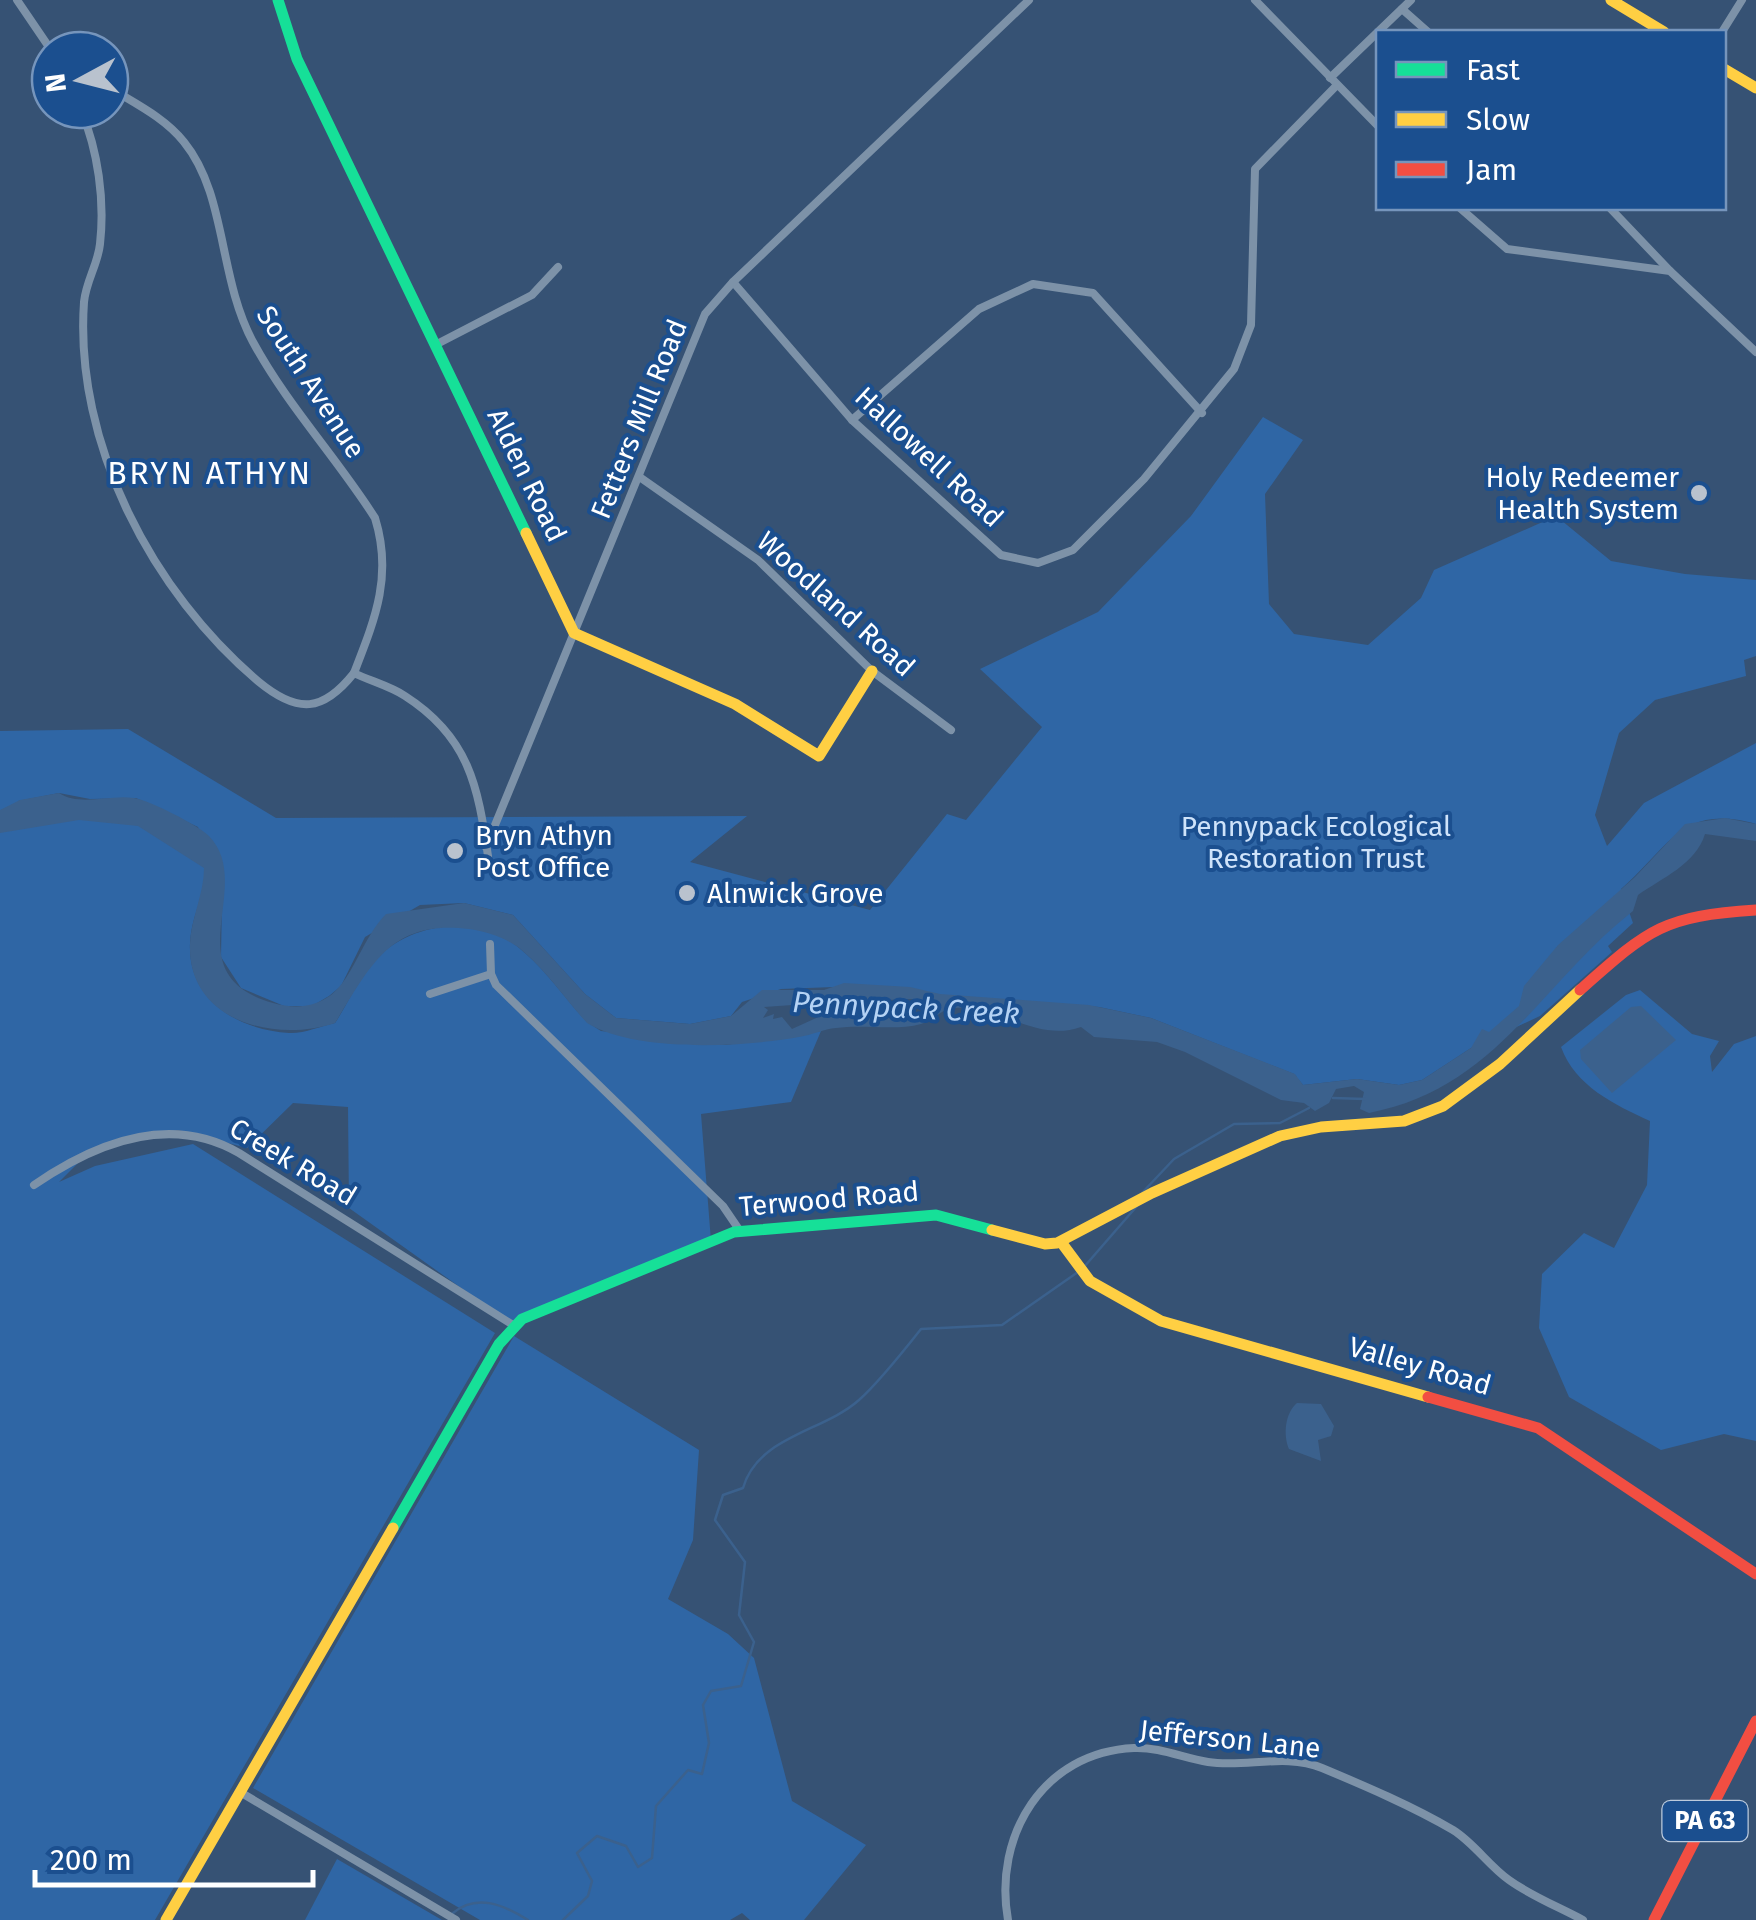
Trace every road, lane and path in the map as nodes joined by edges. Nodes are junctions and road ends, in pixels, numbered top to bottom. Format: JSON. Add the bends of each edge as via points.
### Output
{"nodes":[{"id":1,"x":18,"y":0,"type":"edge"},
{"id":2,"x":278,"y":0,"type":"edge"},
{"id":3,"x":1029,"y":0,"type":"edge"},
{"id":4,"x":1255,"y":0,"type":"edge"},
{"id":5,"x":1411,"y":0,"type":"edge"},
{"id":6,"x":1611,"y":0,"type":"edge"},
{"id":7,"x":1742,"y":0,"type":"edge"},
{"id":8,"x":1402,"y":9,"type":"junction"},
{"id":9,"x":38,"y":30,"type":"edge"},
{"id":10,"x":1382,"y":30,"type":"edge"},
{"id":11,"x":1426,"y":30,"type":"edge"},
{"id":12,"x":1661,"y":30,"type":"edge"},
{"id":13,"x":1723,"y":30,"type":"edge"},
{"id":14,"x":1376,"y":37,"type":"edge"},
{"id":15,"x":1726,"y":70,"type":"edge"},
{"id":16,"x":1334,"y":82,"type":"junction"},
{"id":17,"x":1756,"y":88,"type":"edge"},
{"id":18,"x":130,"y":100,"type":"edge"},
{"id":19,"x":1376,"y":124,"type":"edge"},
{"id":20,"x":86,"y":130,"type":"edge"},
{"id":21,"x":1462,"y":210,"type":"edge"},
{"id":22,"x":1612,"y":210,"type":"edge"},
{"id":23,"x":558,"y":267,"type":"dead end"},
{"id":24,"x":1670,"y":271,"type":"junction"},
{"id":25,"x":733,"y":282,"type":"junction"},
{"id":26,"x":436,"y":344,"type":"junction"},
{"id":27,"x":1756,"y":352,"type":"edge"},
{"id":28,"x":1202,"y":413,"type":"junction"},
{"id":29,"x":852,"y":420,"type":"junction"},
{"id":30,"x":642,"y":478,"type":"junction"},
{"id":31,"x":574,"y":633,"type":"junction"},
{"id":32,"x":872,"y":671,"type":"junction"},
{"id":33,"x":354,"y":674,"type":"junction"},
{"id":34,"x":952,"y":730,"type":"dead end"},
{"id":35,"x":1756,"y":910,"type":"edge"},
{"id":36,"x":490,"y":944,"type":"dead end"},
{"id":37,"x":491,"y":974,"type":"junction"},
{"id":38,"x":430,"y":994,"type":"dead end"},
{"id":39,"x":34,"y":1185,"type":"dead end"},
{"id":40,"x":740,"y":1231,"type":"junction"},
{"id":41,"x":1060,"y":1242,"type":"junction"},
{"id":42,"x":513,"y":1324,"type":"junction"},
{"id":43,"x":1756,"y":1574,"type":"edge"},
{"id":44,"x":1756,"y":1722,"type":"edge"},
{"id":45,"x":240,"y":1792,"type":"junction"},
{"id":46,"x":166,"y":1920,"type":"edge"},
{"id":47,"x":456,"y":1920,"type":"edge"},
{"id":48,"x":1008,"y":1920,"type":"edge"},
{"id":49,"x":1583,"y":1920,"type":"edge"},
{"id":50,"x":1654,"y":1920,"type":"edge"}],
"edges":[{"from":1,"to":9,"type":"street"},
{"from":2,"to":26,"type":"street","name":"Alden Road","via":[[297,58]]},
{"from":3,"to":25,"type":"street","name":"Fetters Mill Road"},
{"from":4,"to":16,"type":"street"},
{"from":5,"to":8,"type":"street","name":"Hallowell Road"},
{"from":6,"to":12,"type":"street"},
{"from":7,"to":13,"type":"street"},
{"from":8,"to":10,"type":"street","name":"Hallowell Road"},
{"from":8,"to":11,"type":"street"},
{"from":14,"to":16,"type":"street","name":"Hallowell Road"},
{"from":15,"to":17,"type":"street"},
{"from":16,"to":19,"type":"street"},
{"from":16,"to":28,"type":"street","name":"Hallowell Road","via":[[1256,169],[1251,325],[1234,369]]},
{"from":18,"to":33,"type":"street","name":"South Avenue","via":[[160,118],[199,163],[243,323],[264,363],[375,518],[383,546],[380,606]]},
{"from":20,"to":33,"type":"street","via":[[101,206],[100,246],[86,290],[85,353],[108,460],[128,512],[187,610],[220,650],[266,688],[312,706]]},
{"from":21,"to":24,"type":"street","via":[[1507,249]]},
{"from":22,"to":24,"type":"street"},
{"from":23,"to":26,"type":"street","via":[[532,295]]},
{"from":24,"to":27,"type":"street"},
{"from":25,"to":29,"type":"street","name":"Hallowell Road"},
{"from":25,"to":30,"type":"street","name":"Fetters Mill Road","via":[[702,320]]},
{"from":26,"to":31,"type":"street","name":"Alden Road"},
{"from":28,"to":29,"type":"street","via":[[1094,293],[1033,284],[979,310]]},
{"from":28,"to":29,"type":"street","name":"Hallowell Road","via":[[1074,550],[1038,563],[1001,555]]},
{"from":30,"to":31,"type":"street","name":"Fetters Mill Road"},
{"from":30,"to":32,"type":"street","name":"Woodland Road","via":[[758,560]]},
{"from":31,"to":32,"type":"street","via":[[735,704],[818,756]]},
{"from":31,"to":33,"type":"street","name":"Fetters Mill Road","via":[[487,851],[474,775],[456,741],[404,695]]},
{"from":32,"to":34,"type":"street","name":"Woodland Road"},
{"from":35,"to":41,"type":"street","via":[[1692,914],[1661,926],[1470,1087],[1422,1117],[1294,1132]]},
{"from":36,"to":37,"type":"street"},
{"from":37,"to":38,"type":"street"},
{"from":37,"to":40,"type":"street","via":[[723,1206]]},
{"from":39,"to":42,"type":"street","name":"Creek Road","via":[[102,1148],[196,1133]]},
{"from":40,"to":41,"type":"street","name":"Terwood Road","via":[[936,1215],[1044,1244]]},
{"from":40,"to":42,"type":"street","name":"Terwood Road"},
{"from":41,"to":43,"type":"street","name":"Valley Road","via":[[1074,1265],[1116,1300],[1161,1321],[1538,1428]]},
{"from":42,"to":45,"type":"street"},
{"from":44,"to":50,"type":"street","number":"PA 63"},
{"from":45,"to":46,"type":"street"},
{"from":45,"to":47,"type":"street"},
{"from":48,"to":49,"type":"street","name":"Jefferson Lane","via":[[1006,1862],[1025,1813],[1058,1776],[1093,1755],[1134,1748],[1210,1763],[1317,1766],[1455,1831],[1509,1880]]}]}
